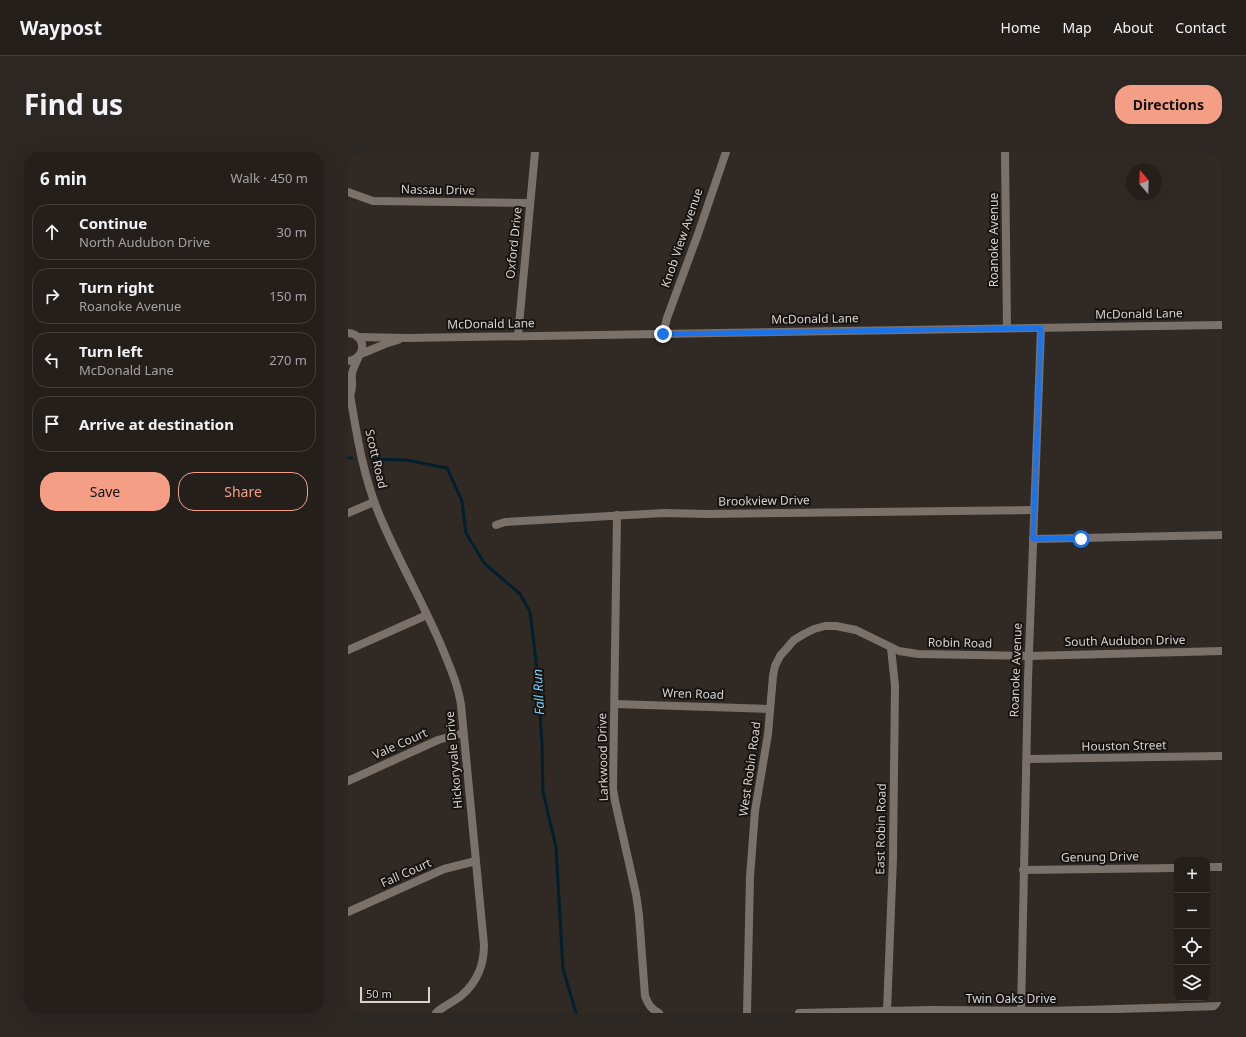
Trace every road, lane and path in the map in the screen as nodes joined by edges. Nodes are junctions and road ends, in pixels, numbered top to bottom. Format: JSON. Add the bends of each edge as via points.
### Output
{"nodes":[{"id":1,"x":535,"y":152,"type":"edge"},
{"id":2,"x":726,"y":152,"type":"edge"},
{"id":3,"x":1005,"y":152,"type":"edge"},
{"id":4,"x":348,"y":192,"type":"edge"},
{"id":5,"x":530,"y":203,"type":"junction"},
{"id":6,"x":1222,"y":325,"type":"edge"},
{"id":7,"x":348,"y":328,"type":"edge"},
{"id":8,"x":1007,"y":328,"type":"junction"},
{"id":9,"x":1041,"y":328,"type":"junction"},
{"id":10,"x":663,"y":334,"type":"junction"},
{"id":11,"x":353,"y":335,"type":"edge"},
{"id":12,"x":518,"y":336,"type":"junction"},
{"id":13,"x":408,"y":338,"type":"junction"},
{"id":14,"x":360,"y":356,"type":"junction"},
{"id":15,"x":348,"y":361,"type":"edge"},
{"id":16,"x":349,"y":393,"type":"edge"},
{"id":17,"x":374,"y":502,"type":"junction"},
{"id":18,"x":1034,"y":510,"type":"junction"},
{"id":19,"x":348,"y":513,"type":"edge"},
{"id":20,"x":618,"y":515,"type":"junction"},
{"id":21,"x":496,"y":525,"type":"dead end"},
{"id":22,"x":1222,"y":536,"type":"edge"},
{"id":23,"x":1033,"y":539,"type":"junction"},
{"id":24,"x":427,"y":615,"type":"junction"},
{"id":25,"x":891,"y":648,"type":"junction"},
{"id":26,"x":348,"y":650,"type":"edge"},
{"id":27,"x":1222,"y":650,"type":"edge"},
{"id":28,"x":1029,"y":656,"type":"junction"},
{"id":29,"x":615,"y":704,"type":"junction"},
{"id":30,"x":770,"y":709,"type":"junction"},
{"id":31,"x":463,"y":733,"type":"junction"},
{"id":32,"x":1222,"y":756,"type":"edge"},
{"id":33,"x":1027,"y":760,"type":"junction"},
{"id":34,"x":348,"y":781,"type":"edge"},
{"id":35,"x":476,"y":861,"type":"junction"},
{"id":36,"x":1210,"y":867,"type":"edge"},
{"id":37,"x":1222,"y":867,"type":"edge"},
{"id":38,"x":1174,"y":868,"type":"edge"},
{"id":39,"x":1023,"y":870,"type":"junction"},
{"id":40,"x":348,"y":912,"type":"edge"},
{"id":41,"x":1222,"y":1006,"type":"edge"},
{"id":42,"x":887,"y":1011,"type":"junction"},
{"id":43,"x":1021,"y":1012,"type":"edge"},
{"id":44,"x":436,"y":1013,"type":"edge"},
{"id":45,"x":659,"y":1013,"type":"edge"},
{"id":46,"x":747,"y":1013,"type":"edge"},
{"id":47,"x":799,"y":1013,"type":"edge"}],
"edges":[{"from":1,"to":5,"type":"street","name":"Oxford Drive"},
{"from":2,"to":10,"type":"street","name":"Knob View Avenue"},
{"from":3,"to":8,"type":"street","name":"Roanoke Avenue"},
{"from":4,"to":5,"type":"street","name":"Nassau Drive","via":[[373,201]]},
{"from":5,"to":12,"type":"street","name":"Oxford Drive"},
{"from":6,"to":9,"type":"street","name":"McDonald Lane"},
{"from":7,"to":11,"type":"street"},
{"from":8,"to":9,"type":"street","name":"McDonald Lane"},
{"from":8,"to":10,"type":"street","name":"McDonald Lane"},
{"from":9,"to":18,"type":"street","name":"Roanoke Avenue"},
{"from":10,"to":12,"type":"street","name":"McDonald Lane"},
{"from":11,"to":13,"type":"street","name":"McDonald Lane"},
{"from":11,"to":14,"type":"street","via":[[362,344]]},
{"from":12,"to":13,"type":"street","name":"McDonald Lane"},
{"from":13,"to":14,"type":"street","name":"McDonald Lane","via":[[385,344]]},
{"from":14,"to":15,"type":"street","name":"McDonald Lane"},
{"from":14,"to":16,"type":"street","name":"Scott Road","via":[[352,373],[352,389]]},
{"from":16,"to":17,"type":"street","name":"Scott Road","via":[[364,468]]},
{"from":17,"to":19,"type":"street","name":"Scott Road"},
{"from":17,"to":24,"type":"street","name":"Hickoryvale Drive"},
{"from":18,"to":20,"type":"street","name":"Brookview Drive"},
{"from":18,"to":23,"type":"street","name":"Roanoke Avenue"},
{"from":20,"to":21,"type":"street","name":"Brookview Drive","via":[[505,522]]},
{"from":20,"to":29,"type":"street","name":"Larkwood Drive"},
{"from":22,"to":23,"type":"street"},
{"from":23,"to":28,"type":"street","name":"Roanoke Avenue"},
{"from":24,"to":26,"type":"street"},
{"from":24,"to":31,"type":"street","name":"Hickoryvale Drive","via":[[457,685]]},
{"from":25,"to":28,"type":"street","name":"Robin Road","via":[[918,654]]},
{"from":25,"to":30,"type":"street","name":"West Robin Road","via":[[856,630],[836,626],[825,626],[804,634],[786,647],[776,666]]},
{"from":25,"to":42,"type":"street","name":"East Robin Road","via":[[895,686],[895,725]]},
{"from":27,"to":28,"type":"street","name":"South Audubon Drive"},
{"from":28,"to":33,"type":"street","name":"Roanoke Avenue"},
{"from":29,"to":30,"type":"street","name":"Wren Road"},
{"from":29,"to":45,"type":"street","name":"Larkwood Drive","via":[[615,801],[636,894],[645,996],[647,1003]]},
{"from":30,"to":46,"type":"street","name":"West Robin Road","via":[[752,838]]},
{"from":31,"to":34,"type":"street","name":"Vale Court","via":[[438,740]]},
{"from":31,"to":35,"type":"street","name":"Hickoryvale Drive"},
{"from":32,"to":33,"type":"street","name":"Houston Street"},
{"from":33,"to":39,"type":"street","name":"Roanoke Avenue"},
{"from":35,"to":40,"type":"street","name":"Fall Court","via":[[444,869]]},
{"from":35,"to":44,"type":"street","name":"Hickoryvale Drive","via":[[484,945],[482,964],[474,981],[462,995]]},
{"from":36,"to":37,"type":"street"},
{"from":38,"to":39,"type":"street","name":"Genung Drive"},
{"from":39,"to":43,"type":"street","name":"Roanoke Avenue"},
{"from":41,"to":43,"type":"street","name":"Twin Oaks Drive"},
{"from":42,"to":43,"type":"street","name":"Twin Oaks Drive"},
{"from":42,"to":47,"type":"street","name":"Twin Oaks Drive"}]}
